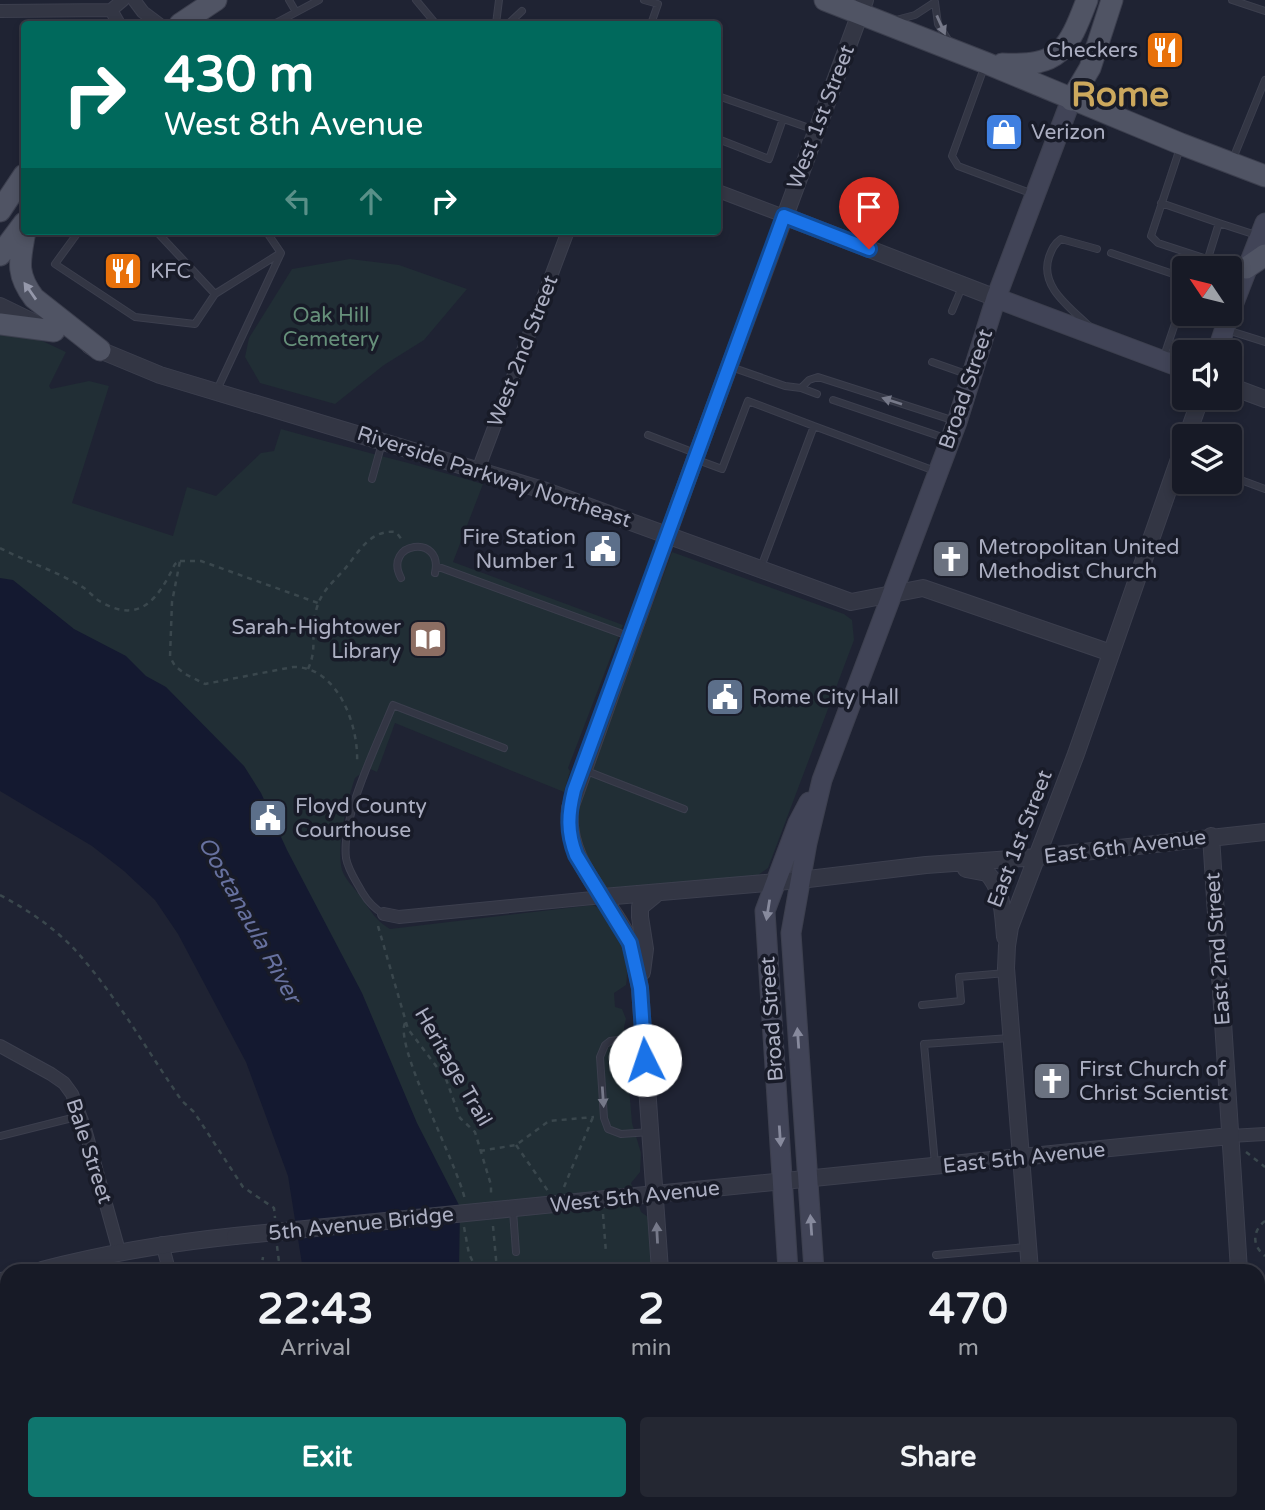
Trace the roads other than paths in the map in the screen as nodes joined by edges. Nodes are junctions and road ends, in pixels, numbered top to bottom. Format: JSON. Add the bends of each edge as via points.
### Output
{"nodes":[{"id":1,"x":65,"y":0,"type":"edge"},
{"id":2,"x":123,"y":0,"type":"edge"},
{"id":3,"x":134,"y":0,"type":"edge"},
{"id":4,"x":216,"y":0,"type":"edge"},
{"id":5,"x":289,"y":0,"type":"edge"},
{"id":6,"x":319,"y":0,"type":"edge"},
{"id":7,"x":416,"y":0,"type":"edge"},
{"id":8,"x":499,"y":0,"type":"edge"},
{"id":9,"x":644,"y":0,"type":"edge"},
{"id":10,"x":825,"y":0,"type":"edge"},
{"id":11,"x":1087,"y":0,"type":"edge"},
{"id":12,"x":1112,"y":0,"type":"edge"},
{"id":13,"x":1232,"y":0,"type":"edge"},
{"id":14,"x":863,"y":7,"type":"edge"},
{"id":15,"x":111,"y":10,"type":"junction"},
{"id":16,"x":0,"y":11,"type":"edge"},
{"id":17,"x":54,"y":11,"type":"junction"},
{"id":18,"x":522,"y":11,"type":"dead end"},
{"id":19,"x":1265,"y":11,"type":"edge"},
{"id":20,"x":296,"y":12,"type":"junction"},
{"id":21,"x":117,"y":21,"type":"edge"},
{"id":22,"x":155,"y":21,"type":"edge"},
{"id":23,"x":184,"y":21,"type":"edge"},
{"id":24,"x":280,"y":21,"type":"edge"},
{"id":25,"x":434,"y":21,"type":"edge"},
{"id":26,"x":496,"y":21,"type":"edge"},
{"id":27,"x":511,"y":21,"type":"edge"},
{"id":28,"x":652,"y":21,"type":"edge"},
{"id":29,"x":884,"y":23,"type":"junction"},
{"id":30,"x":956,"y":51,"type":"junction"},
{"id":31,"x":986,"y":63,"type":"junction"},
{"id":32,"x":1265,"y":80,"type":"edge"},
{"id":33,"x":721,"y":97,"type":"edge"},
{"id":34,"x":1072,"y":100,"type":"junction"},
{"id":35,"x":783,"y":120,"type":"junction"},
{"id":36,"x":816,"y":131,"type":"junction"},
{"id":37,"x":721,"y":140,"type":"edge"},
{"id":38,"x":1181,"y":144,"type":"junction"},
{"id":39,"x":1232,"y":163,"type":"junction"},
{"id":40,"x":1265,"y":176,"type":"edge"},
{"id":41,"x":21,"y":180,"type":"edge"},
{"id":42,"x":721,"y":192,"type":"edge"},
{"id":43,"x":1036,"y":195,"type":"junction"},
{"id":44,"x":1161,"y":203,"type":"junction"},
{"id":45,"x":0,"y":211,"type":"edge"},
{"id":46,"x":784,"y":216,"type":"junction"},
{"id":47,"x":1219,"y":223,"type":"junction"},
{"id":48,"x":21,"y":226,"type":"edge"},
{"id":49,"x":25,"y":235,"type":"edge"},
{"id":50,"x":76,"y":235,"type":"edge"},
{"id":51,"x":160,"y":235,"type":"edge"},
{"id":52,"x":269,"y":235,"type":"edge"},
{"id":53,"x":566,"y":235,"type":"edge"},
{"id":54,"x":1263,"y":238,"type":"edge"},
{"id":55,"x":1097,"y":249,"type":"dead end"},
{"id":56,"x":281,"y":253,"type":"junction"},
{"id":57,"x":1111,"y":253,"type":"dead end"},
{"id":58,"x":0,"y":255,"type":"edge"},
{"id":59,"x":1199,"y":256,"type":"edge"},
{"id":60,"x":1208,"y":256,"type":"edge"},
{"id":61,"x":1246,"y":268,"type":"joint"},
{"id":62,"x":1172,"y":274,"type":"edge"},
{"id":63,"x":1242,"y":279,"type":"edge"},
{"id":64,"x":962,"y":285,"type":"junction"},
{"id":65,"x":215,"y":294,"type":"junction"},
{"id":66,"x":996,"y":298,"type":"junction"},
{"id":67,"x":0,"y":306,"type":"edge"},
{"id":68,"x":952,"y":311,"type":"dead end"},
{"id":69,"x":0,"y":324,"type":"edge"},
{"id":70,"x":1174,"y":326,"type":"edge"},
{"id":71,"x":1240,"y":326,"type":"edge"},
{"id":72,"x":54,"y":331,"type":"junction"},
{"id":73,"x":1101,"y":338,"type":"junction"},
{"id":74,"x":1265,"y":342,"type":"edge"},
{"id":75,"x":100,"y":350,"type":"junction"},
{"id":76,"x":1162,"y":361,"type":"junction"},
{"id":77,"x":932,"y":362,"type":"dead end"},
{"id":78,"x":1172,"y":364,"type":"edge"},
{"id":79,"x":730,"y":366,"type":"junction"},
{"id":80,"x":972,"y":376,"type":"junction"},
{"id":81,"x":801,"y":388,"type":"junction"},
{"id":82,"x":1242,"y":390,"type":"edge"},
{"id":83,"x":216,"y":392,"type":"junction"},
{"id":84,"x":817,"y":394,"type":"dead end"},
{"id":85,"x":1265,"y":399,"type":"edge"},
{"id":86,"x":833,"y":400,"type":"dead end"},
{"id":87,"x":814,"y":426,"type":"junction"},
{"id":88,"x":953,"y":430,"type":"junction"},
{"id":89,"x":648,"y":435,"type":"dead end"},
{"id":90,"x":382,"y":441,"type":"junction"},
{"id":91,"x":696,"y":456,"type":"junction"},
{"id":92,"x":478,"y":470,"type":"junction"},
{"id":93,"x":937,"y":472,"type":"junction"},
{"id":94,"x":372,"y":479,"type":"dead end"},
{"id":95,"x":1242,"y":480,"type":"edge"},
{"id":96,"x":1172,"y":484,"type":"edge"},
{"id":97,"x":1265,"y":489,"type":"edge"},
{"id":98,"x":667,"y":535,"type":"junction"},
{"id":99,"x":761,"y":569,"type":"junction"},
{"id":100,"x":401,"y":578,"type":"dead end"},
{"id":101,"x":891,"y":593,"type":"junction"},
{"id":102,"x":631,"y":637,"type":"junction"},
{"id":103,"x":1111,"y":653,"type":"junction"},
{"id":104,"x":504,"y":748,"type":"dead end"},
{"id":105,"x":583,"y":769,"type":"junction"},
{"id":106,"x":822,"y":780,"type":"junction"},
{"id":107,"x":684,"y":809,"type":"dead end"},
{"id":108,"x":1265,"y":832,"type":"edge"},
{"id":109,"x":1211,"y":836,"type":"junction"},
{"id":110,"x":1038,"y":857,"type":"junction"},
{"id":111,"x":926,"y":865,"type":"junction"},
{"id":112,"x":800,"y":880,"type":"junction"},
{"id":113,"x":775,"y":882,"type":"junction"},
{"id":114,"x":656,"y":894,"type":"junction"},
{"id":115,"x":603,"y":897,"type":"junction"},
{"id":116,"x":378,"y":917,"type":"joint"},
{"id":117,"x":1007,"y":946,"type":"junction"},
{"id":118,"x":1007,"y":974,"type":"junction"},
{"id":119,"x":640,"y":988,"type":"junction"},
{"id":120,"x":922,"y":1005,"type":"dead end"},
{"id":121,"x":643,"y":1036,"type":"junction"},
{"id":122,"x":1012,"y":1038,"type":"junction"},
{"id":123,"x":0,"y":1046,"type":"edge"},
{"id":124,"x":80,"y":1116,"type":"junction"},
{"id":125,"x":651,"y":1132,"type":"junction"},
{"id":126,"x":1265,"y":1133,"type":"edge"},
{"id":127,"x":0,"y":1136,"type":"edge"},
{"id":128,"x":1230,"y":1136,"type":"junction"},
{"id":129,"x":1021,"y":1159,"type":"junction"},
{"id":130,"x":935,"y":1167,"type":"junction"},
{"id":131,"x":807,"y":1180,"type":"junction"},
{"id":132,"x":783,"y":1182,"type":"junction"},
{"id":133,"x":655,"y":1195,"type":"junction"},
{"id":134,"x":513,"y":1209,"type":"junction"},
{"id":135,"x":489,"y":1211,"type":"joint"},
{"id":136,"x":162,"y":1243,"type":"junction"},
{"id":137,"x":1028,"y":1247,"type":"junction"},
{"id":138,"x":119,"y":1251,"type":"junction"},
{"id":139,"x":516,"y":1252,"type":"dead end"},
{"id":140,"x":936,"y":1255,"type":"dead end"},
{"id":141,"x":74,"y":1264,"type":"edge"},
{"id":142,"x":167,"y":1264,"type":"edge"},
{"id":143,"x":660,"y":1264,"type":"edge"},
{"id":144,"x":788,"y":1264,"type":"edge"},
{"id":145,"x":814,"y":1264,"type":"edge"},
{"id":146,"x":1029,"y":1264,"type":"edge"},
{"id":147,"x":1239,"y":1264,"type":"edge"}],
"edges":[{"from":1,"to":17,"type":"street"},
{"from":2,"to":15,"type":"street"},
{"from":3,"to":22,"type":"street"},
{"from":4,"to":23,"type":"main road"},
{"from":5,"to":20,"type":"lane"},
{"from":6,"to":20,"type":"lane"},
{"from":7,"to":25,"type":"lane"},
{"from":8,"to":26,"type":"lane"},
{"from":9,"to":28,"type":"lane","via":[[658,4]]},
{"from":10,"to":14,"type":"main road"},
{"from":11,"to":31,"type":"main road","via":[[1072,38],[1055,55],[1029,66]]},
{"from":12,"to":34,"type":"main road","name":"Broad Street","via":[[1090,68]]},
{"from":13,"to":19,"type":"lane"},
{"from":14,"to":29,"type":"main road"},
{"from":14,"to":36,"type":"street","name":"West 1st Street"},
{"from":15,"to":17,"type":"street"},
{"from":15,"to":21,"type":"street"},
{"from":16,"to":17,"type":"street"},
{"from":18,"to":27,"type":"lane"},
{"from":20,"to":24,"type":"lane"},
{"from":29,"to":30,"type":"main road"},
{"from":29,"to":30,"type":"lane","one_way":true,"via":[[915,15],[935,2],[938,24]]},
{"from":30,"to":31,"type":"main road"},
{"from":31,"to":34,"type":"main road"},
{"from":31,"to":43,"type":"lane","via":[[952,156],[958,166]]},
{"from":32,"to":39,"type":"lane"},
{"from":33,"to":35,"type":"lane"},
{"from":34,"to":38,"type":"main road"},
{"from":34,"to":43,"type":"main road","name":"Broad Street"},
{"from":35,"to":36,"type":"lane"},
{"from":35,"to":37,"type":"lane","via":[[769,159]]},
{"from":36,"to":46,"type":"street","name":"West 1st Street"},
{"from":38,"to":39,"type":"main road"},
{"from":38,"to":44,"type":"lane"},
{"from":39,"to":40,"type":"main road"},
{"from":41,"to":45,"type":"main road"},
{"from":42,"to":46,"type":"street"},
{"from":43,"to":66,"type":"main road","name":"Broad Street"},
{"from":44,"to":47,"type":"lane"},
{"from":44,"to":59,"type":"lane","via":[[1151,236]]},
{"from":46,"to":64,"type":"street"},
{"from":46,"to":79,"type":"street","name":"West 1st Street"},
{"from":47,"to":54,"type":"lane"},
{"from":47,"to":60,"type":"lane"},
{"from":48,"to":58,"type":"main road"},
{"from":75,"to":49,"type":"main road","one_way":true,"via":[[27,290],[20,272]]},
{"from":50,"to":65,"type":"lane","via":[[55,264],[135,317],[195,324]]},
{"from":51,"to":65,"type":"lane"},
{"from":52,"to":56,"type":"lane"},
{"from":53,"to":92,"type":"street","name":"West 2nd Street"},
{"from":54,"to":61,"type":"main road"},
{"from":55,"to":73,"type":"lane","via":[[1061,239],[1052,248],[1046,269],[1052,287]]},
{"from":56,"to":65,"type":"lane"},
{"from":56,"to":83,"type":"lane"},
{"from":57,"to":62,"type":"lane"},
{"from":61,"to":63,"type":"main road"},
{"from":64,"to":66,"type":"street"},
{"from":64,"to":68,"type":"lane"},
{"from":66,"to":73,"type":"main road"},
{"from":66,"to":80,"type":"main road","name":"Broad Street"},
{"from":67,"to":72,"type":"street","name":"Riverside Parkway Northeast"},
{"from":69,"to":72,"type":"main road"},
{"from":70,"to":76,"type":"lane"},
{"from":71,"to":74,"type":"lane"},
{"from":72,"to":75,"type":"street","name":"Riverside Parkway Northeast"},
{"from":73,"to":76,"type":"main road"},
{"from":75,"to":83,"type":"street","name":"Riverside Parkway Northeast"},
{"from":76,"to":78,"type":"main road"},
{"from":77,"to":80,"type":"lane"},
{"from":79,"to":81,"type":"lane"},
{"from":79,"to":91,"type":"street","name":"West 1st Street"},
{"from":80,"to":88,"type":"main road","name":"Broad Street"},
{"from":81,"to":84,"type":"lane"},
{"from":88,"to":81,"type":"lane","one_way":true,"via":[[818,377]]},
{"from":82,"to":85,"type":"street"},
{"from":83,"to":90,"type":"street","name":"Riverside Parkway Northeast"},
{"from":86,"to":88,"type":"lane"},
{"from":87,"to":91,"type":"lane","via":[[748,401],[722,469]]},
{"from":87,"to":93,"type":"lane"},
{"from":87,"to":99,"type":"lane"},
{"from":88,"to":93,"type":"main road","name":"Broad Street"},
{"from":89,"to":91,"type":"lane"},
{"from":90,"to":92,"type":"street","name":"Riverside Parkway Northeast"},
{"from":90,"to":94,"type":"lane"},
{"from":91,"to":98,"type":"street","name":"West 1st Street"},
{"from":92,"to":98,"type":"street","name":"Riverside Parkway Northeast"},
{"from":93,"to":101,"type":"main road","name":"Broad Street"},
{"from":95,"to":97,"type":"lane"},
{"from":96,"to":103,"type":"street","name":"East 1st Street"},
{"from":98,"to":99,"type":"street","name":"Riverside Parkway Northeast"},
{"from":98,"to":102,"type":"street","name":"West 1st Street"},
{"from":99,"to":101,"type":"street","name":"Riverside Parkway Northeast","via":[[851,602]]},
{"from":100,"to":102,"type":"lane","via":[[400,555],[418,546],[434,556],[436,570]]},
{"from":101,"to":103,"type":"street","name":"Riverside Parkway Northeast","via":[[923,588]]},
{"from":101,"to":106,"type":"main road","name":"Broad Street"},
{"from":102,"to":105,"type":"street","name":"West 1st Street"},
{"from":103,"to":110,"type":"street","name":"East 1st Street"},
{"from":104,"to":116,"type":"lane","via":[[393,705],[353,807],[345,845],[351,873]]},
{"from":105,"to":107,"type":"lane"},
{"from":105,"to":115,"type":"street","name":"West 1st Street","via":[[570,808],[570,839]]},
{"from":106,"to":112,"type":"main road","name":"Broad Street"},
{"from":106,"to":113,"type":"main road","name":"Broad Street","via":[[798,823]]},
{"from":108,"to":109,"type":"street","name":"East 6th Avenue"},
{"from":109,"to":110,"type":"street","name":"East 6th Avenue"},
{"from":109,"to":128,"type":"street","name":"East 2nd Street"},
{"from":110,"to":111,"type":"street","name":"East 6th Avenue"},
{"from":110,"to":117,"type":"street","name":"East 1st Street"},
{"from":111,"to":112,"type":"street","name":"East 6th Avenue"},
{"from":111,"to":117,"type":"street","via":[[987,873],[998,890]]},
{"from":112,"to":113,"type":"street","name":"East 6th Avenue"},
{"from":131,"to":112,"type":"main road","name":"Broad Street","one_way":true,"via":[[791,933]]},
{"from":113,"to":114,"type":"street","name":"East 6th Avenue"},
{"from":113,"to":132,"type":"main road","name":"Broad Street","one_way":true,"via":[[765,911]]},
{"from":114,"to":115,"type":"street","name":"East 6th Avenue"},
{"from":114,"to":119,"type":"street","via":[[640,906],[645,949]]},
{"from":115,"to":116,"type":"street"},
{"from":115,"to":119,"type":"street","name":"West 1st Street","via":[[630,943]]},
{"from":117,"to":118,"type":"street","name":"East 1st Street"},
{"from":118,"to":120,"type":"lane","via":[[959,977],[961,1001]]},
{"from":118,"to":122,"type":"street","name":"East 1st Street"},
{"from":119,"to":121,"type":"street","name":"West 1st Street"},
{"from":121,"to":125,"type":"street","name":"West 1st Street"},
{"from":121,"to":125,"type":"lane","one_way":true,"via":[[605,1045],[600,1057],[604,1116],[614,1133]]},
{"from":122,"to":129,"type":"street","name":"East 1st Street"},
{"from":122,"to":130,"type":"lane","via":[[924,1044]]},
{"from":123,"to":124,"type":"street","name":"Bale Street","via":[[64,1083]]},
{"from":124,"to":127,"type":"lane"},
{"from":124,"to":138,"type":"street","name":"Bale Street"},
{"from":125,"to":133,"type":"street","name":"West 1st Street"},
{"from":126,"to":128,"type":"street","name":"East 5th Avenue"},
{"from":128,"to":129,"type":"street","name":"East 5th Avenue"},
{"from":128,"to":147,"type":"street","name":"East 2nd Street"},
{"from":129,"to":130,"type":"street","name":"East 5th Avenue"},
{"from":129,"to":137,"type":"street","name":"East 1st Street"},
{"from":130,"to":131,"type":"street","name":"East 5th Avenue"},
{"from":131,"to":132,"type":"street","name":"East 5th Avenue"},
{"from":145,"to":131,"type":"main road","name":"Broad Street","one_way":true},
{"from":132,"to":133,"type":"street","name":"West 5th Avenue"},
{"from":132,"to":144,"type":"main road","name":"Broad Street"},
{"from":133,"to":134,"type":"street","name":"West 5th Avenue"},
{"from":143,"to":133,"type":"street","name":"West 1st Street","one_way":true},
{"from":134,"to":135,"type":"street","name":"West 5th Avenue"},
{"from":134,"to":139,"type":"lane"},
{"from":135,"to":136,"type":"street","name":"5th Avenue Bridge","bridge":true},
{"from":136,"to":138,"type":"street","name":"5th Avenue Bridge"},
{"from":136,"to":142,"type":"street"},
{"from":137,"to":140,"type":"lane"},
{"from":137,"to":146,"type":"street","name":"East 1st Street"},
{"from":138,"to":141,"type":"street","name":"5th Avenue Bridge"}]}
